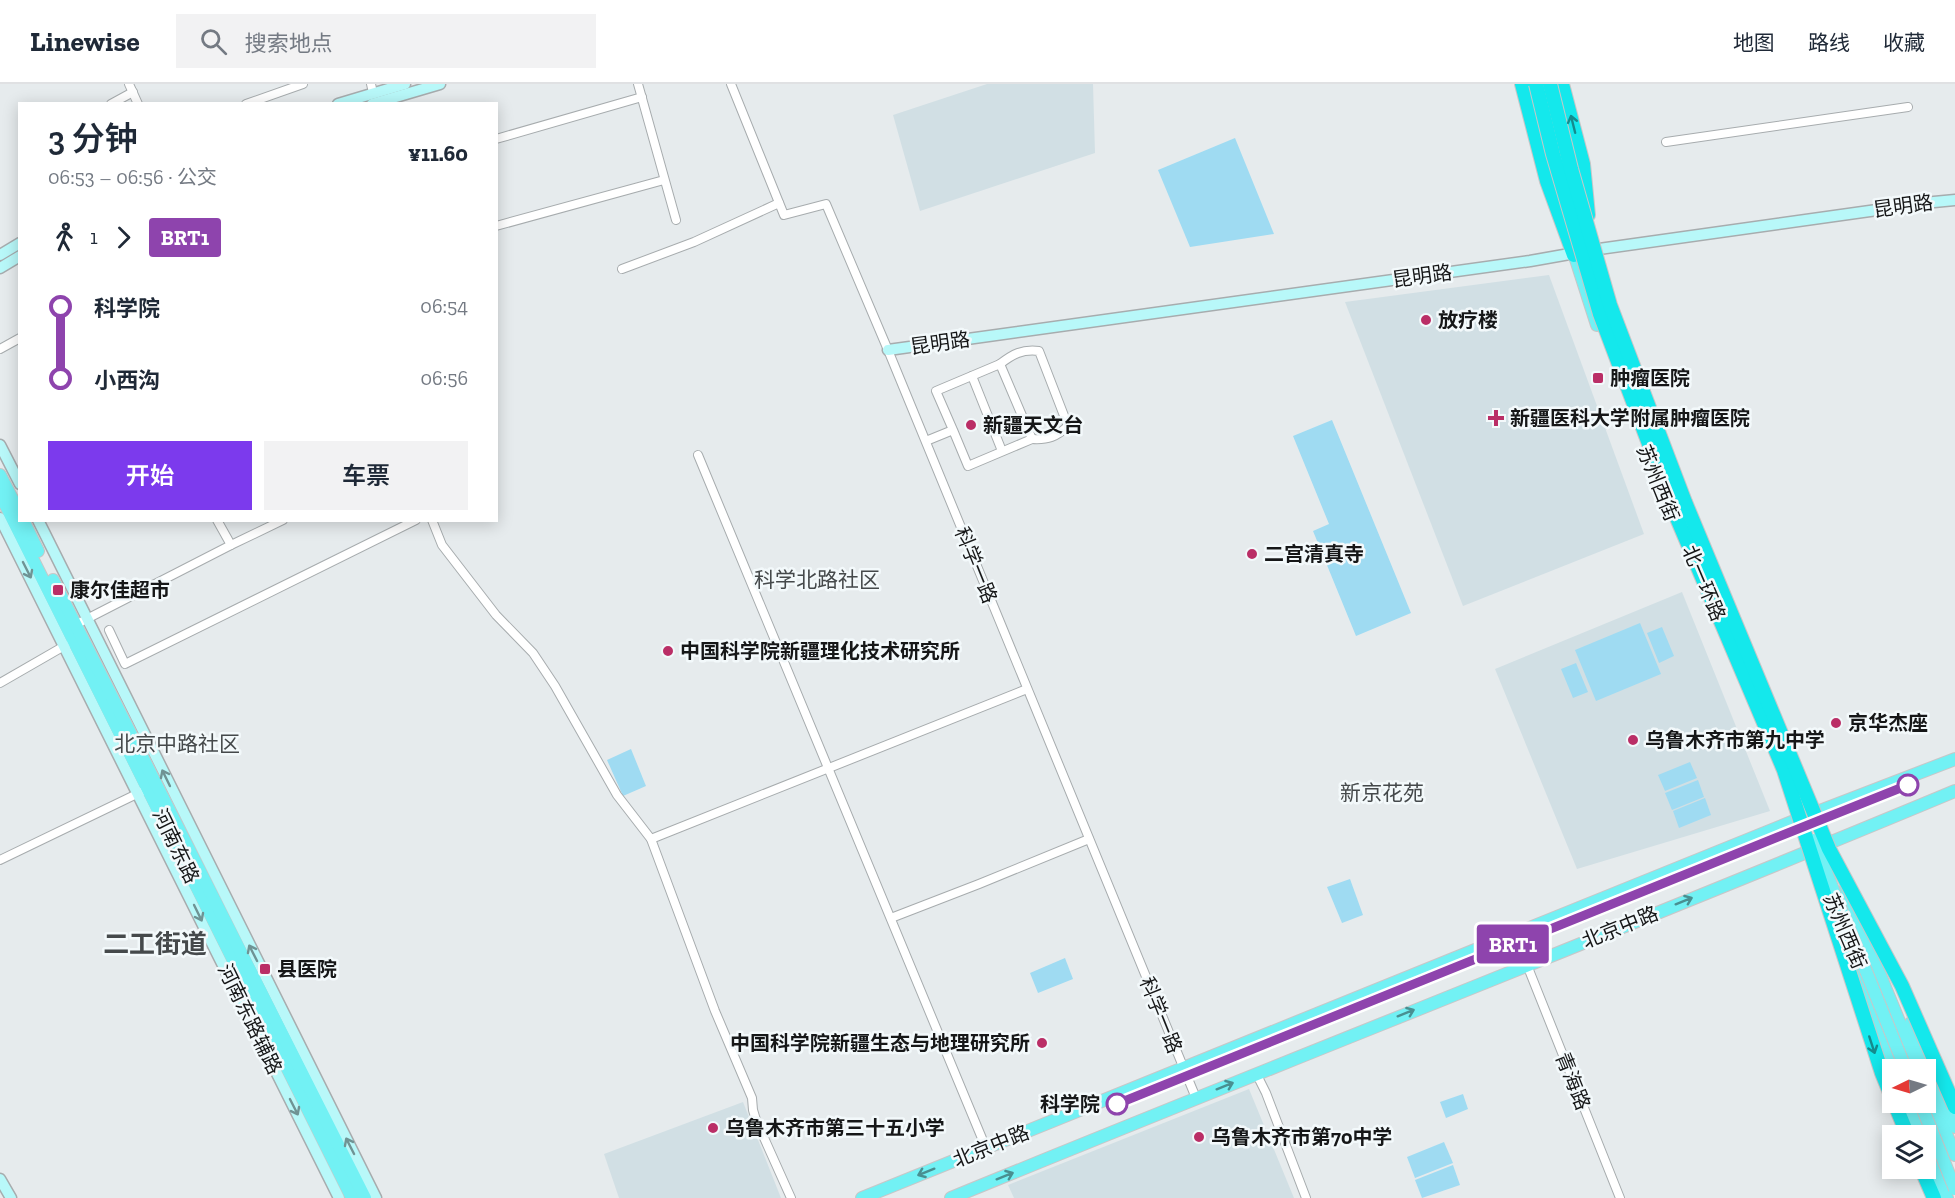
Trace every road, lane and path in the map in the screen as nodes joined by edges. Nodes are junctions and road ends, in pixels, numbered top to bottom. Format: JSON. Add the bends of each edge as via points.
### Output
{"nodes":[{"id":1,"x":129,"y":84,"type":"edge"},
{"id":2,"x":303,"y":84,"type":"edge"},
{"id":3,"x":405,"y":84,"type":"edge"},
{"id":4,"x":440,"y":84,"type":"edge"},
{"id":5,"x":638,"y":84,"type":"edge"},
{"id":6,"x":731,"y":84,"type":"edge"},
{"id":7,"x":1522,"y":84,"type":"edge"},
{"id":8,"x":1527,"y":84,"type":"edge"},
{"id":9,"x":1536,"y":84,"type":"edge"},
{"id":10,"x":1546,"y":84,"type":"edge"},
{"id":11,"x":1550,"y":84,"type":"edge"},
{"id":12,"x":1562,"y":84,"type":"edge"},
{"id":13,"x":133,"y":92,"type":"junction"},
{"id":14,"x":376,"y":97,"type":"edge"},
{"id":15,"x":642,"y":98,"type":"junction"},
{"id":16,"x":115,"y":102,"type":"edge"},
{"id":17,"x":137,"y":102,"type":"edge"},
{"id":18,"x":252,"y":102,"type":"edge"},
{"id":19,"x":349,"y":102,"type":"edge"},
{"id":20,"x":1908,"y":107,"type":"dead end"},
{"id":21,"x":498,"y":138,"type":"edge"},
{"id":22,"x":1666,"y":142,"type":"dead end"},
{"id":23,"x":664,"y":180,"type":"junction"},
{"id":24,"x":1955,"y":200,"type":"edge"},
{"id":25,"x":779,"y":203,"type":"junction"},
{"id":26,"x":676,"y":220,"type":"dead end"},
{"id":27,"x":498,"y":225,"type":"edge"},
{"id":28,"x":18,"y":244,"type":"edge"},
{"id":29,"x":1592,"y":250,"type":"junction"},
{"id":30,"x":0,"y":255,"type":"edge"},
{"id":31,"x":1574,"y":255,"type":"junction"},
{"id":32,"x":18,"y":257,"type":"edge"},
{"id":33,"x":0,"y":268,"type":"edge"},
{"id":34,"x":622,"y":269,"type":"dead end"},
{"id":35,"x":18,"y":339,"type":"edge"},
{"id":36,"x":0,"y":349,"type":"edge"},
{"id":37,"x":888,"y":350,"type":"junction"},
{"id":38,"x":1000,"y":364,"type":"junction"},
{"id":39,"x":972,"y":376,"type":"junction"},
{"id":40,"x":953,"y":430,"type":"junction"},
{"id":41,"x":1032,"y":439,"type":"junction"},
{"id":42,"x":926,"y":441,"type":"junction"},
{"id":43,"x":0,"y":445,"type":"edge"},
{"id":44,"x":1002,"y":451,"type":"junction"},
{"id":45,"x":698,"y":455,"type":"dead end"},
{"id":46,"x":0,"y":475,"type":"edge"},
{"id":47,"x":18,"y":480,"type":"edge"},
{"id":48,"x":0,"y":494,"type":"edge"},
{"id":49,"x":18,"y":510,"type":"edge"},
{"id":50,"x":0,"y":518,"type":"edge"},
{"id":51,"x":24,"y":522,"type":"edge"},
{"id":52,"x":39,"y":522,"type":"edge"},
{"id":53,"x":218,"y":522,"type":"edge"},
{"id":54,"x":279,"y":522,"type":"edge"},
{"id":55,"x":412,"y":522,"type":"edge"},
{"id":56,"x":433,"y":522,"type":"edge"},
{"id":57,"x":231,"y":545,"type":"junction"},
{"id":58,"x":81,"y":622,"type":"junction"},
{"id":59,"x":109,"y":630,"type":"dead end"},
{"id":60,"x":68,"y":644,"type":"junction"},
{"id":61,"x":0,"y":683,"type":"edge"},
{"id":62,"x":1027,"y":689,"type":"junction"},
{"id":63,"x":1955,"y":759,"type":"edge"},
{"id":64,"x":828,"y":767,"type":"junction"},
{"id":65,"x":1784,"y":770,"type":"junction"},
{"id":66,"x":148,"y":789,"type":"junction"},
{"id":67,"x":1955,"y":790,"type":"edge"},
{"id":68,"x":1818,"y":813,"type":"junction"},
{"id":69,"x":1799,"y":819,"type":"junction"},
{"id":70,"x":1089,"y":838,"type":"junction"},
{"id":71,"x":651,"y":839,"type":"junction"},
{"id":72,"x":1830,"y":846,"type":"junction"},
{"id":73,"x":1811,"y":850,"type":"junction"},
{"id":74,"x":0,"y":860,"type":"edge"},
{"id":75,"x":891,"y":918,"type":"junction"},
{"id":76,"x":1842,"y":925,"type":"junction"},
{"id":77,"x":1873,"y":940,"type":"junction"},
{"id":78,"x":1527,"y":965,"type":"junction"},
{"id":79,"x":1890,"y":1059,"type":"edge"},
{"id":80,"x":1900,"y":1059,"type":"edge"},
{"id":81,"x":1901,"y":1059,"type":"edge"},
{"id":82,"x":1916,"y":1059,"type":"edge"},
{"id":83,"x":1916,"y":1059,"type":"edge"},
{"id":84,"x":1183,"y":1068,"type":"junction"},
{"id":85,"x":1882,"y":1072,"type":"edge"},
{"id":86,"x":1256,"y":1073,"type":"junction"},
{"id":87,"x":1196,"y":1098,"type":"junction"},
{"id":88,"x":1936,"y":1103,"type":"edge"},
{"id":89,"x":1955,"y":1107,"type":"edge"},
{"id":90,"x":1936,"y":1110,"type":"edge"},
{"id":91,"x":1924,"y":1113,"type":"edge"},
{"id":92,"x":1955,"y":1126,"type":"edge"},
{"id":93,"x":986,"y":1148,"type":"junction"},
{"id":94,"x":1955,"y":1148,"type":"edge"},
{"id":95,"x":1955,"y":1155,"type":"edge"},
{"id":96,"x":1936,"y":1171,"type":"edge"},
{"id":97,"x":0,"y":1179,"type":"edge"},
{"id":98,"x":1926,"y":1179,"type":"edge"},
{"id":99,"x":1955,"y":1188,"type":"edge"},
{"id":100,"x":8,"y":1197,"type":"edge"},
{"id":101,"x":339,"y":1198,"type":"edge"},
{"id":102,"x":352,"y":1198,"type":"edge"},
{"id":103,"x":364,"y":1198,"type":"edge"},
{"id":104,"x":376,"y":1198,"type":"edge"},
{"id":105,"x":790,"y":1198,"type":"edge"},
{"id":106,"x":862,"y":1198,"type":"edge"},
{"id":107,"x":951,"y":1198,"type":"edge"},
{"id":108,"x":1306,"y":1198,"type":"edge"},
{"id":109,"x":1620,"y":1198,"type":"edge"},
{"id":110,"x":1934,"y":1198,"type":"edge"},
{"id":111,"x":1947,"y":1198,"type":"edge"}],
"edges":[{"from":1,"to":13,"type":"street"},
{"from":2,"to":18,"type":"street"},
{"from":3,"to":14,"type":"street"},
{"from":4,"to":14,"type":"street"},
{"from":5,"to":15,"type":"street"},
{"from":6,"to":25,"type":"street"},
{"from":7,"to":31,"type":"highway","via":[[1547,181]]},
{"from":8,"to":31,"type":"main road","name":"苏州西街"},
{"from":9,"to":65,"type":"highway","name":"北一环路","bridge":true,"via":[[1552,154],[1600,314],[1677,518]]},
{"from":10,"to":29,"type":"main road","name":"苏州西街"},
{"from":11,"to":72,"type":"highway","name":"北一环路","bridge":true,"via":[[1610,305],[1643,396]]},
{"from":29,"to":12,"type":"highway","one_way":true,"via":[[1583,165]]},
{"from":13,"to":16,"type":"street"},
{"from":13,"to":17,"type":"street"},
{"from":14,"to":19,"type":"street"},
{"from":15,"to":21,"type":"street"},
{"from":15,"to":23,"type":"street"},
{"from":20,"to":22,"type":"street"},
{"from":23,"to":26,"type":"street"},
{"from":23,"to":27,"type":"street"},
{"from":24,"to":29,"type":"street","name":"昆明路"},
{"from":25,"to":34,"type":"street","via":[[694,242]]},
{"from":25,"to":37,"type":"street","name":"科学一路","via":[[784,215],[826,204]]},
{"from":28,"to":30,"type":"street"},
{"from":29,"to":31,"type":"street","name":"昆明路"},
{"from":29,"to":68,"type":"main road","name":"苏州西街"},
{"from":31,"to":37,"type":"street","name":"昆明路"},
{"from":31,"to":69,"type":"main road","name":"苏州西街","via":[[1656,479]]},
{"from":32,"to":33,"type":"street"},
{"from":35,"to":36,"type":"street"},
{"from":37,"to":42,"type":"street","name":"科学一路"},
{"from":38,"to":39,"type":"street"},
{"from":38,"to":41,"type":"street"},
{"from":38,"to":41,"type":"street","via":[[1011,355],[1039,351],[1068,426],[1047,440]]},
{"from":39,"to":40,"type":"street","via":[[936,391]]},
{"from":39,"to":44,"type":"street"},
{"from":40,"to":42,"type":"street"},
{"from":40,"to":44,"type":"street","via":[[968,466]]},
{"from":41,"to":44,"type":"street"},
{"from":42,"to":62,"type":"street","name":"科学一路"},
{"from":43,"to":47,"type":"street"},
{"from":45,"to":64,"type":"street"},
{"from":46,"to":49,"type":"main road"},
{"from":48,"to":60,"type":"main road","name":"河南东路"},
{"from":50,"to":60,"type":"street","one_way":true},
{"from":51,"to":58,"type":"main road","name":"河南东路"},
{"from":52,"to":58,"type":"street","name":"河南东路辅路"},
{"from":53,"to":57,"type":"street"},
{"from":54,"to":57,"type":"street"},
{"from":55,"to":59,"type":"street","via":[[125,664]]},
{"from":56,"to":71,"type":"street","via":[[442,545],[496,615],[539,661],[617,795]]},
{"from":57,"to":58,"type":"street"},
{"from":58,"to":60,"type":"street"},
{"from":58,"to":66,"type":"main road","name":"河南东路"},
{"from":104,"to":58,"type":"street","name":"河南东路辅路","one_way":true},
{"from":60,"to":61,"type":"street"},
{"from":60,"to":66,"type":"main road","name":"河南东路"},
{"from":62,"to":64,"type":"street"},
{"from":62,"to":70,"type":"street","name":"科学一路"},
{"from":63,"to":68,"type":"main road","name":"北京中路"},
{"from":64,"to":71,"type":"street"},
{"from":64,"to":75,"type":"street"},
{"from":65,"to":81,"type":"main road","name":"北一环路","bridge":true},
{"from":65,"to":85,"type":"highway","one_way":true,"bridge":true},
{"from":66,"to":74,"type":"street"},
{"from":66,"to":101,"type":"street","name":"河南东路辅路","one_way":true},
{"from":66,"to":102,"type":"main road","name":"河南东路"},
{"from":66,"to":103,"type":"main road","name":"河南东路"},
{"from":67,"to":72,"type":"main road","name":"北京中路"},
{"from":68,"to":69,"type":"main road","name":"北京中路"},
{"from":68,"to":72,"type":"main road","name":"苏州西街"},
{"from":69,"to":73,"type":"main road","name":"苏州西街"},
{"from":69,"to":84,"type":"main road","name":"北京中路"},
{"from":70,"to":75,"type":"street"},
{"from":70,"to":84,"type":"street","name":"科学一路"},
{"from":71,"to":105,"type":"street","via":[[752,1098],[756,1120]]},
{"from":72,"to":73,"type":"main road","name":"北京中路"},
{"from":72,"to":77,"type":"street","name":"苏州西街"},
{"from":72,"to":82,"type":"main road","name":"北一环路","bridge":true},
{"from":72,"to":89,"type":"highway","bridge":true,"via":[[1902,986]]},
{"from":73,"to":76,"type":"street","name":"苏州西街"},
{"from":78,"to":73,"type":"main road","name":"北京中路","one_way":true},
{"from":75,"to":93,"type":"street"},
{"from":76,"to":79,"type":"main road"},
{"from":76,"to":80,"type":"street","name":"苏州西街"},
{"from":77,"to":83,"type":"street","name":"苏州西街"},
{"from":77,"to":92,"type":"main road"},
{"from":86,"to":78,"type":"main road","name":"北京中路","one_way":true},
{"from":78,"to":109,"type":"street","name":"青海路"},
{"from":84,"to":87,"type":"street","name":"科学一路"},
{"from":84,"to":93,"type":"main road","name":"北京中路"},
{"from":87,"to":86,"type":"main road","name":"北京中路","one_way":true},
{"from":86,"to":108,"type":"street"},
{"from":107,"to":87,"type":"main road","name":"北京中路","one_way":true},
{"from":88,"to":94,"type":"street"},
{"from":90,"to":95,"type":"main road"},
{"from":91,"to":99,"type":"main road","bridge":true},
{"from":93,"to":106,"type":"main road","name":"北京中路","one_way":true},
{"from":96,"to":111,"type":"main road"},
{"from":97,"to":100,"type":"street"},
{"from":98,"to":110,"type":"highway"}]}
